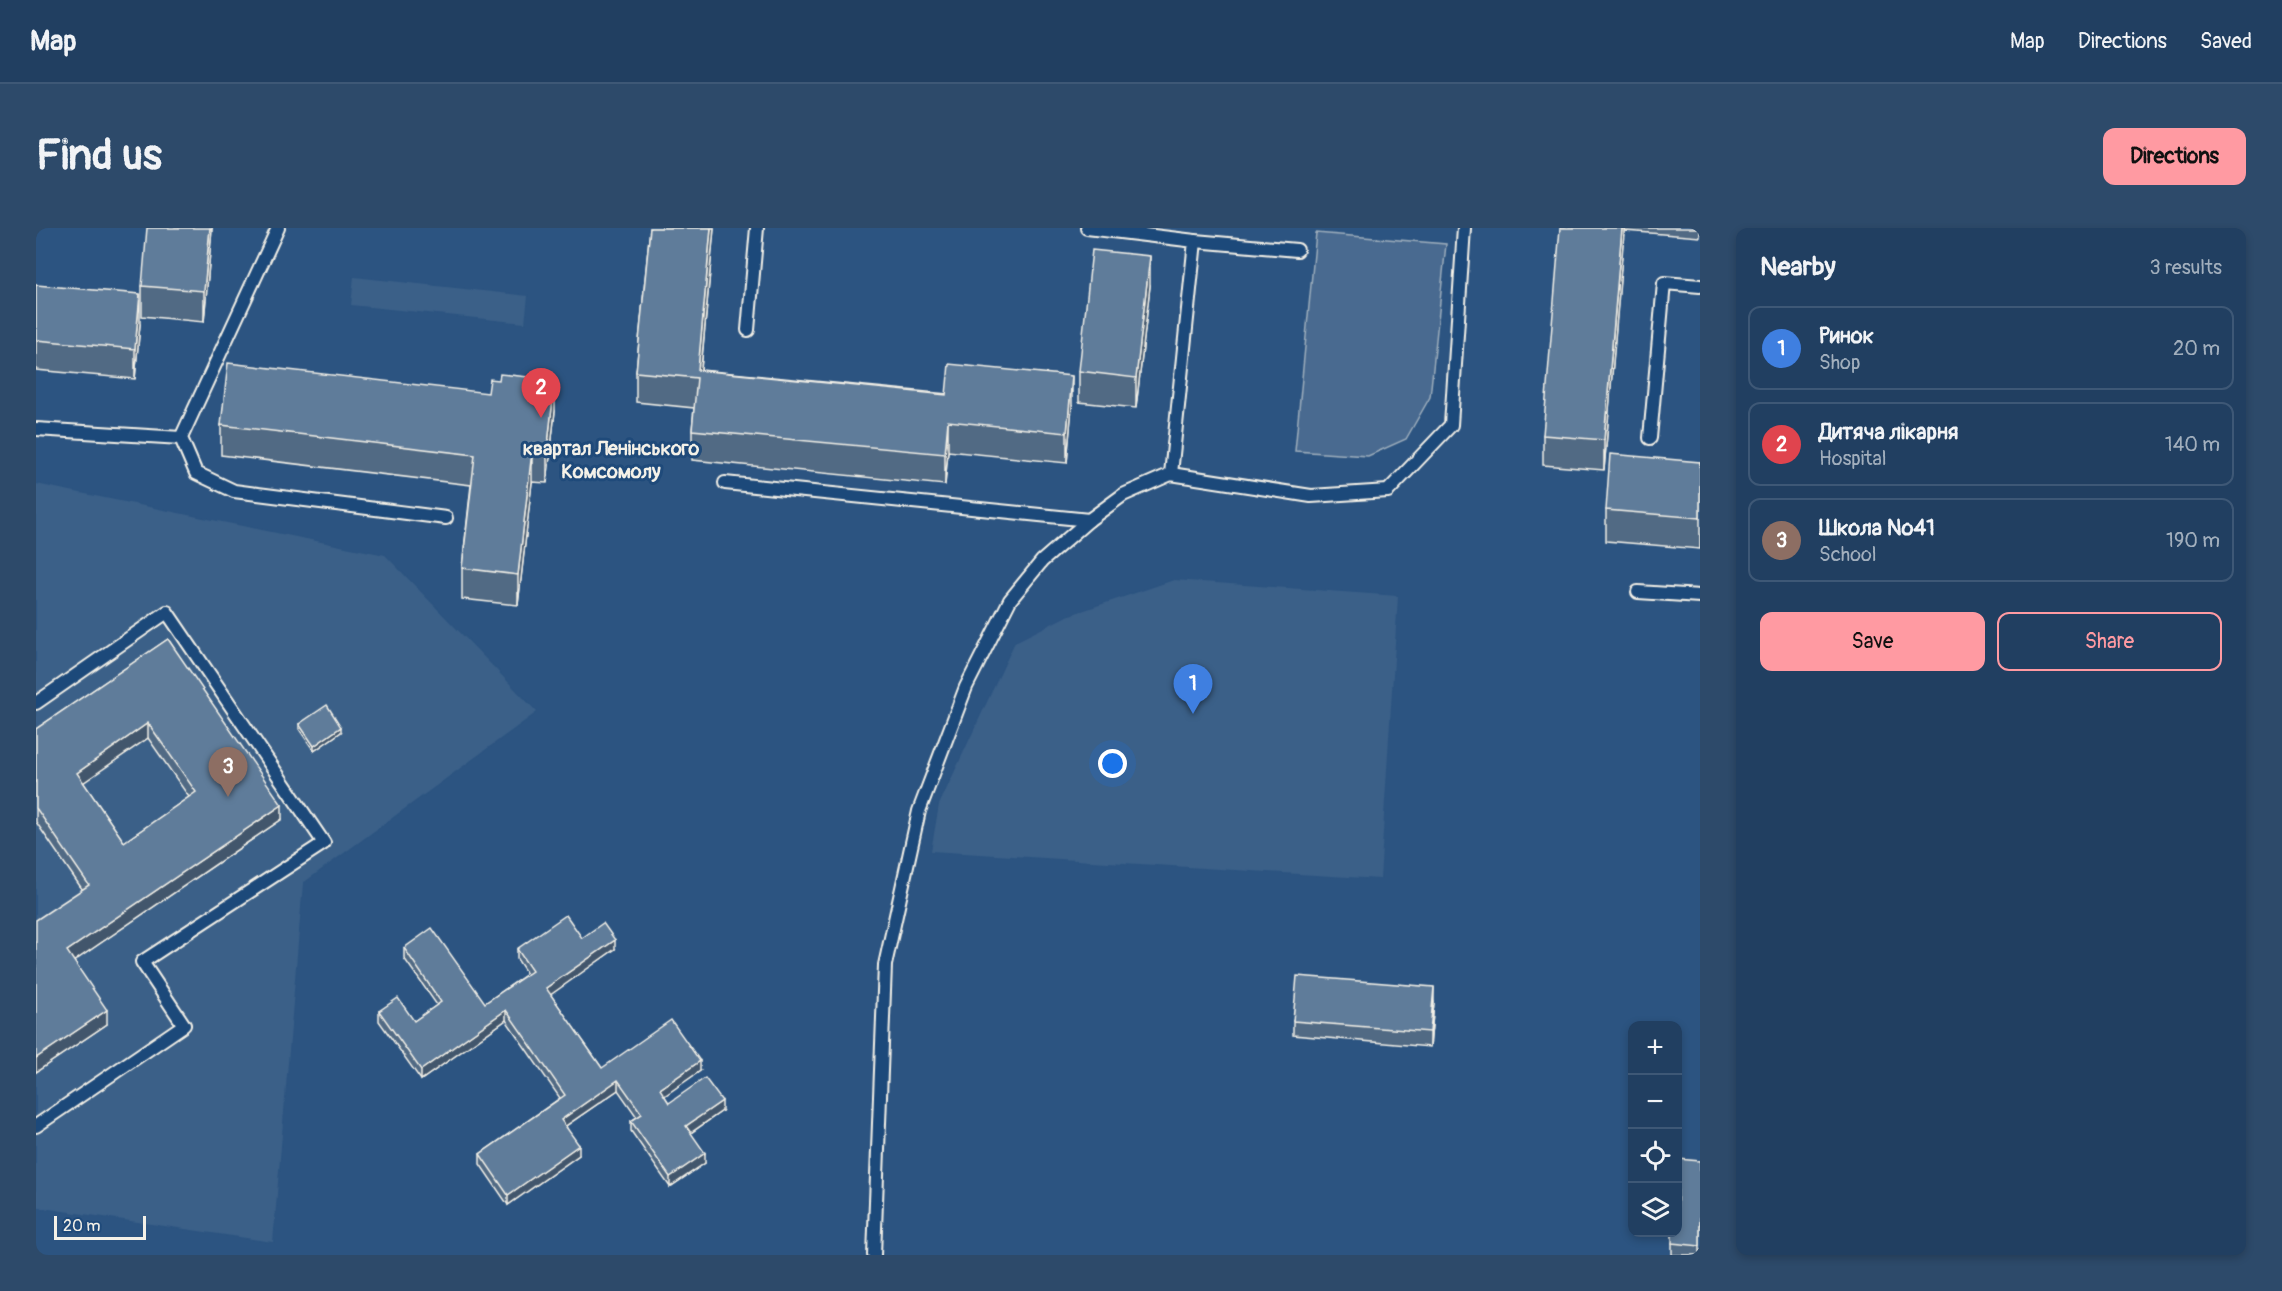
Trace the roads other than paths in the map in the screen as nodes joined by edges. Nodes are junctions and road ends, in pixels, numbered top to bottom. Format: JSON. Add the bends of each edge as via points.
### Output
{"nodes":[{"id":1,"x":278,"y":228,"type":"edge"},
{"id":2,"x":757,"y":228,"type":"edge"},
{"id":3,"x":1087,"y":228,"type":"edge"},
{"id":4,"x":1464,"y":228,"type":"edge"},
{"id":5,"x":1195,"y":241,"type":"junction"},
{"id":6,"x":1297,"y":250,"type":"dead end"},
{"id":7,"x":1700,"y":286,"type":"edge"},
{"id":8,"x":748,"y":330,"type":"dead end"},
{"id":9,"x":36,"y":429,"type":"edge"},
{"id":10,"x":181,"y":438,"type":"junction"},
{"id":11,"x":1650,"y":438,"type":"dead end"},
{"id":12,"x":1171,"y":474,"type":"junction"},
{"id":13,"x":725,"y":483,"type":"dead end"},
{"id":14,"x":446,"y":518,"type":"dead end"},
{"id":15,"x":1089,"y":520,"type":"junction"},
{"id":16,"x":1638,"y":592,"type":"dead end"},
{"id":17,"x":1700,"y":597,"type":"edge"},
{"id":18,"x":36,"y":703,"type":"edge"},
{"id":19,"x":36,"y":1126,"type":"edge"},
{"id":20,"x":874,"y":1255,"type":"edge"}],
"edges":[{"from":1,"to":10,"type":"lane"},
{"from":2,"to":8,"type":"lane"},
{"from":3,"to":5,"type":"lane"},
{"from":4,"to":12,"type":"lane","via":[[1451,425],[1388,491],[1311,496]]},
{"from":5,"to":6,"type":"lane"},
{"from":5,"to":12,"type":"lane"},
{"from":7,"to":11,"type":"lane","via":[[1664,283]]},
{"from":9,"to":10,"type":"lane"},
{"from":10,"to":14,"type":"lane","via":[[196,473],[234,491]]},
{"from":12,"to":15,"type":"lane","via":[[1123,495]]},
{"from":13,"to":15,"type":"lane"},
{"from":15,"to":20,"type":"lane","via":[[1042,561],[1010,600],[966,687],[919,811],[885,965]]},
{"from":16,"to":17,"type":"lane"},
{"from":18,"to":19,"type":"lane","via":[[167,612],[324,843],[142,963],[184,1025]]}]}
